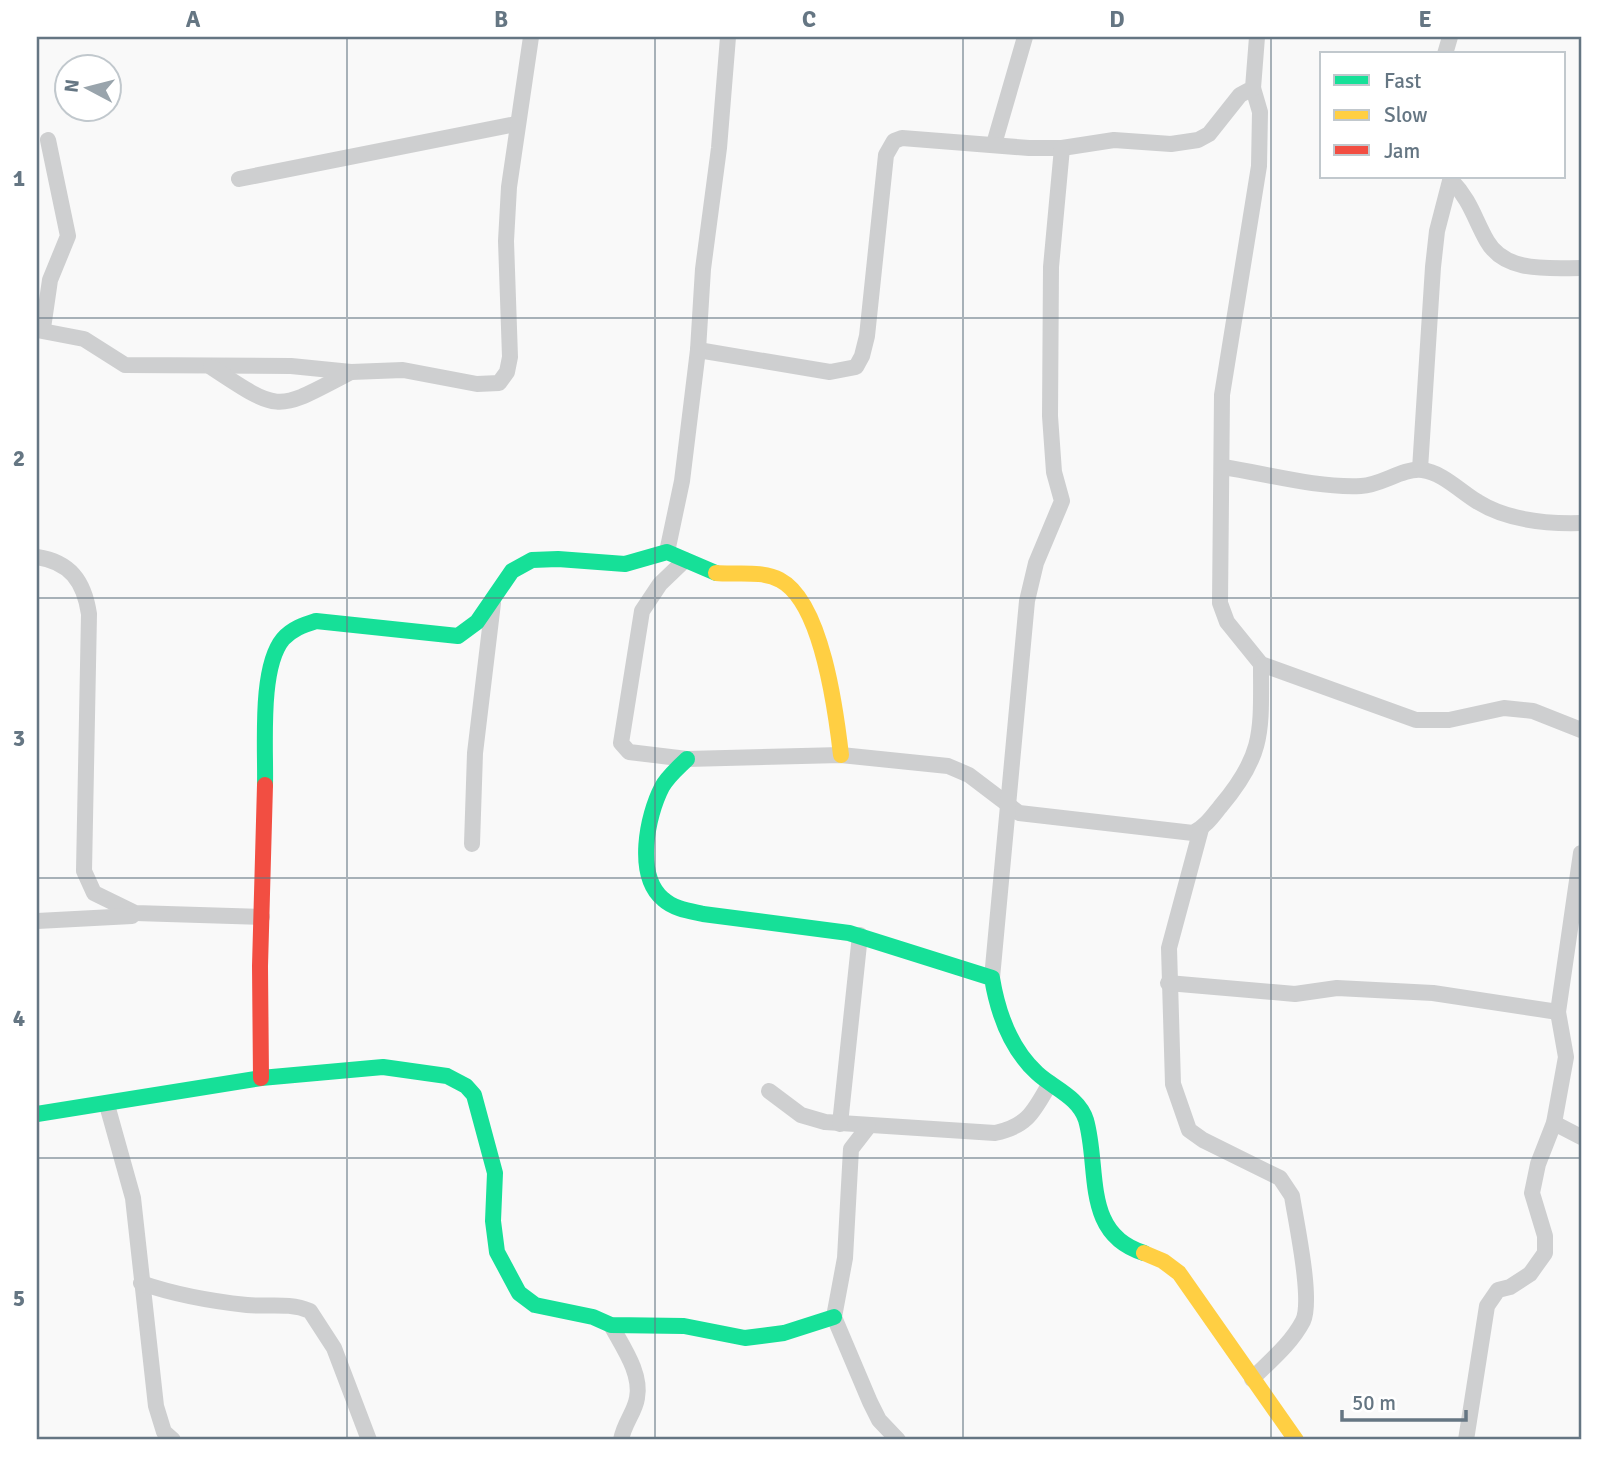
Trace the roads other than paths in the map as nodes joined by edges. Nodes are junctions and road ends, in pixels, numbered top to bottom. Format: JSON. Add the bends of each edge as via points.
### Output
{"nodes":[{"id":1,"x":531,"y":37,"type":"edge"},
{"id":2,"x":728,"y":37,"type":"edge"},
{"id":3,"x":1025,"y":37,"type":"edge"},
{"id":4,"x":1257,"y":37,"type":"edge"},
{"id":5,"x":1253,"y":88,"type":"junction"},
{"id":6,"x":516,"y":124,"type":"junction"},
{"id":7,"x":48,"y":140,"type":"dead end"},
{"id":8,"x":994,"y":144,"type":"junction"},
{"id":9,"x":1062,"y":148,"type":"junction"},
{"id":10,"x":239,"y":178,"type":"dead end"},
{"id":11,"x":1451,"y":179,"type":"edge"},
{"id":12,"x":1581,"y":268,"type":"edge"},
{"id":13,"x":40,"y":329,"type":"edge"},
{"id":14,"x":698,"y":350,"type":"junction"},
{"id":15,"x":211,"y":367,"type":"junction"},
{"id":16,"x":351,"y":372,"type":"junction"},
{"id":17,"x":1223,"y":467,"type":"junction"},
{"id":18,"x":1420,"y":470,"type":"junction"},
{"id":19,"x":1581,"y":523,"type":"edge"},
{"id":20,"x":667,"y":552,"type":"junction"},
{"id":21,"x":37,"y":557,"type":"edge"},
{"id":22,"x":685,"y":560,"type":"junction"},
{"id":23,"x":494,"y":597,"type":"junction"},
{"id":24,"x":1261,"y":664,"type":"junction"},
{"id":25,"x":1581,"y":730,"type":"edge"},
{"id":26,"x":841,"y":755,"type":"junction"},
{"id":27,"x":687,"y":759,"type":"junction"},
{"id":28,"x":1008,"y":806,"type":"junction"},
{"id":29,"x":1201,"y":829,"type":"junction"},
{"id":30,"x":472,"y":844,"type":"dead end"},
{"id":31,"x":1581,"y":853,"type":"edge"},
{"id":32,"x":149,"y":915,"type":"junction"},
{"id":33,"x":262,"y":917,"type":"junction"},
{"id":34,"x":37,"y":921,"type":"edge"},
{"id":35,"x":860,"y":935,"type":"junction"},
{"id":36,"x":992,"y":978,"type":"junction"},
{"id":37,"x":1168,"y":983,"type":"junction"},
{"id":38,"x":1558,"y":1012,"type":"junction"},
{"id":39,"x":261,"y":1078,"type":"junction"},
{"id":40,"x":1050,"y":1083,"type":"junction"},
{"id":41,"x":769,"y":1091,"type":"dead end"},
{"id":42,"x":107,"y":1105,"type":"junction"},
{"id":43,"x":37,"y":1114,"type":"edge"},
{"id":44,"x":1554,"y":1123,"type":"junction"},
{"id":45,"x":840,"y":1124,"type":"junction"},
{"id":46,"x":868,"y":1128,"type":"junction"},
{"id":47,"x":1581,"y":1137,"type":"edge"},
{"id":48,"x":141,"y":1283,"type":"junction"},
{"id":49,"x":834,"y":1317,"type":"junction"},
{"id":50,"x":611,"y":1325,"type":"junction"},
{"id":51,"x":1252,"y":1379,"type":"junction"},
{"id":52,"x":173,"y":1440,"type":"edge"},
{"id":53,"x":369,"y":1440,"type":"edge"},
{"id":54,"x":621,"y":1440,"type":"edge"},
{"id":55,"x":898,"y":1440,"type":"edge"},
{"id":56,"x":1296,"y":1440,"type":"edge"},
{"id":57,"x":1466,"y":1440,"type":"edge"}],
"edges":[{"from":1,"to":6,"type":"street"},
{"from":2,"to":14,"type":"street"},
{"from":3,"to":8,"type":"street"},
{"from":4,"to":5,"type":"street"},
{"from":5,"to":9,"type":"street","via":[[1198,140],[1171,144],[1114,140]]},
{"from":5,"to":17,"type":"street","via":[[1260,112],[1259,166],[1222,395]]},
{"from":6,"to":10,"type":"street"},
{"from":6,"to":16,"type":"street","via":[[506,241],[507,372],[499,383],[489,386],[403,370]]},
{"from":7,"to":13,"type":"street","via":[[68,236],[50,280]]},
{"from":8,"to":9,"type":"street"},
{"from":8,"to":14,"type":"street","via":[[902,138],[889,146],[867,336],[856,367],[830,372]]},
{"from":9,"to":28,"type":"street","via":[[1051,267],[1050,416],[1054,472],[1062,501],[1036,563],[1027,601]]},
{"from":11,"to":12,"type":"street","via":[[1476,213],[1486,240],[1506,261]]},
{"from":11,"to":18,"type":"street","via":[[1433,267]]},
{"from":13,"to":15,"type":"street","via":[[84,339],[125,365]]},
{"from":14,"to":20,"type":"street","via":[[682,481]]},
{"from":15,"to":16,"type":"street","via":[[291,366]]},
{"from":15,"to":16,"type":"street","via":[[249,393],[281,404]]},
{"from":17,"to":18,"type":"street","via":[[1359,486]]},
{"from":17,"to":24,"type":"street","via":[[1220,603],[1227,622]]},
{"from":18,"to":19,"type":"street","via":[[1480,503],[1521,518]]},
{"from":20,"to":22,"type":"street"},
{"from":20,"to":23,"type":"street","via":[[627,564],[533,561],[517,568]]},
{"from":21,"to":32,"type":"street","via":[[64,565],[86,593],[87,881],[106,901]]},
{"from":22,"to":26,"type":"street","via":[[710,571],[772,578],[792,588],[806,613],[833,689]]},
{"from":22,"to":27,"type":"street","via":[[660,584],[642,611],[621,743],[629,752]]},
{"from":23,"to":30,"type":"street","via":[[475,753]]},
{"from":23,"to":33,"type":"street","via":[[468,633],[458,636],[316,621],[296,626],[285,635],[271,666],[267,706]]},
{"from":24,"to":25,"type":"street","via":[[1416,720],[1449,720],[1504,708],[1533,711]]},
{"from":24,"to":29,"type":"street","via":[[1255,756],[1247,773]]},
{"from":26,"to":27,"type":"street"},
{"from":26,"to":28,"type":"street","via":[[948,766],[969,775]]},
{"from":27,"to":35,"type":"street","via":[[663,784],[653,806],[647,859],[654,889],[662,899],[731,919]]},
{"from":28,"to":29,"type":"street","via":[[1027,814],[1184,834]]},
{"from":28,"to":36,"type":"street"},
{"from":29,"to":37,"type":"street","via":[[1169,948]]},
{"from":31,"to":38,"type":"street"},
{"from":32,"to":33,"type":"street"},
{"from":32,"to":34,"type":"street"},
{"from":33,"to":39,"type":"street"},
{"from":35,"to":36,"type":"street"},
{"from":35,"to":45,"type":"street"},
{"from":36,"to":40,"type":"street","via":[[999,1016],[1008,1035],[1029,1066]]},
{"from":37,"to":38,"type":"street","via":[[1295,994],[1337,988],[1433,993]]},
{"from":37,"to":51,"type":"street","via":[[1173,1084],[1189,1130],[1280,1178],[1292,1196],[1307,1306],[1294,1335]]},
{"from":38,"to":44,"type":"street","via":[[1566,1057]]},
{"from":39,"to":42,"type":"street"},
{"from":39,"to":50,"type":"street","via":[[383,1067],[447,1076],[466,1086],[474,1095],[495,1173],[495,1238],[506,1273],[519,1293],[535,1305]]},
{"from":40,"to":46,"type":"street","via":[[1030,1116],[1014,1129],[995,1133]]},
{"from":40,"to":51,"type":"street","via":[[1070,1094],[1086,1120],[1109,1234],[1121,1244],[1158,1255],[1179,1273]]},
{"from":41,"to":45,"type":"street","via":[[801,1115]]},
{"from":42,"to":43,"type":"street"},
{"from":42,"to":48,"type":"street","via":[[133,1198]]},
{"from":44,"to":47,"type":"street"},
{"from":44,"to":57,"type":"street","via":[[1532,1193],[1545,1236],[1545,1253],[1530,1275],[1498,1290],[1487,1306]]},
{"from":45,"to":46,"type":"street"},
{"from":46,"to":49,"type":"street","via":[[851,1149],[845,1258]]},
{"from":48,"to":52,"type":"street","via":[[156,1406],[164,1432]]},
{"from":48,"to":53,"type":"street","via":[[187,1298],[310,1311],[334,1348]]},
{"from":49,"to":50,"type":"street","via":[[784,1333],[745,1338],[684,1326]]},
{"from":49,"to":55,"type":"street","via":[[870,1402]]},
{"from":50,"to":54,"type":"street","via":[[635,1372],[637,1399]]},
{"from":51,"to":56,"type":"street"}]}
